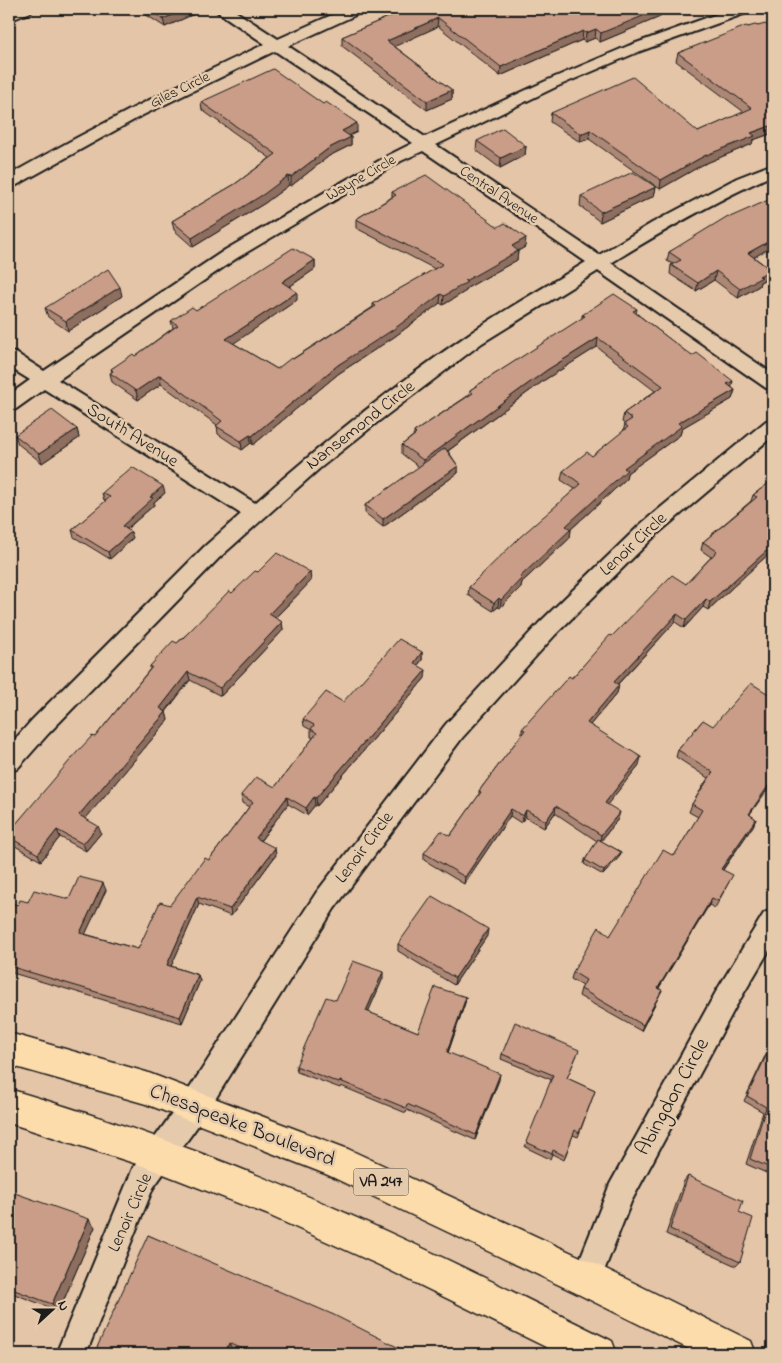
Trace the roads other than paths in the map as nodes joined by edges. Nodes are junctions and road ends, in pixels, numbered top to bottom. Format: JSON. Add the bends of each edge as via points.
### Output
{"nodes":[{"id":1,"x":26,"y":9,"type":"edge"},
{"id":2,"x":223,"y":9,"type":"edge"},
{"id":3,"x":357,"y":9,"type":"edge"},
{"id":4,"x":744,"y":9,"type":"edge"},
{"id":5,"x":9,"y":17,"type":"edge"},
{"id":6,"x":276,"y":44,"type":"junction"},
{"id":7,"x":424,"y":144,"type":"junction"},
{"id":8,"x":773,"y":169,"type":"edge"},
{"id":9,"x":9,"y":182,"type":"edge"},
{"id":10,"x":597,"y":262,"type":"junction"},
{"id":11,"x":9,"y":358,"type":"edge"},
{"id":12,"x":45,"y":379,"type":"junction"},
{"id":13,"x":773,"y":383,"type":"edge"},
{"id":14,"x":9,"y":404,"type":"edge"},
{"id":15,"x":773,"y":426,"type":"edge"},
{"id":16,"x":255,"y":513,"type":"junction"},
{"id":17,"x":9,"y":762,"type":"edge"},
{"id":18,"x":773,"y":921,"type":"edge"},
{"id":19,"x":9,"y":1049,"type":"edge"},
{"id":20,"x":9,"y":1106,"type":"edge"},
{"id":21,"x":194,"y":1107,"type":"junction"},
{"id":22,"x":160,"y":1155,"type":"junction"},
{"id":23,"x":588,"y":1279,"type":"junction"},
{"id":24,"x":71,"y":1354,"type":"edge"},
{"id":25,"x":599,"y":1354,"type":"edge"},
{"id":26,"x":738,"y":1354,"type":"edge"}],
"edges":[{"from":1,"to":5,"type":"street"},
{"from":2,"to":6,"type":"street","name":"Central Avenue"},
{"from":3,"to":6,"type":"street","name":"Giles Circle"},
{"from":4,"to":7,"type":"street","name":"Wayne Circle","via":[[633,49]]},
{"from":6,"to":7,"type":"street","name":"Central Avenue"},
{"from":6,"to":9,"type":"street","name":"Giles Circle","via":[[64,149]]},
{"from":7,"to":10,"type":"street","name":"Central Avenue"},
{"from":7,"to":12,"type":"street","name":"Wayne Circle","via":[[231,254]]},
{"from":8,"to":10,"type":"street","name":"Nansemond Circle","via":[[743,182]]},
{"from":10,"to":13,"type":"street","name":"Central Avenue"},
{"from":10,"to":16,"type":"street","name":"Nansemond Circle","via":[[475,339],[372,416]]},
{"from":11,"to":12,"type":"street","name":"South Avenue"},
{"from":12,"to":14,"type":"street","name":"Wayne Circle"},
{"from":12,"to":16,"type":"street","name":"South Avenue"},
{"from":15,"to":21,"type":"street","name":"Lenoir Circle","via":[[649,529],[547,629],[454,730],[324,901]]},
{"from":16,"to":17,"type":"street","name":"Nansemond Circle","via":[[212,552]]},
{"from":18,"to":23,"type":"street","name":"Abingdon Circle","via":[[726,999],[620,1194]]},
{"from":19,"to":21,"type":"main road","name":"Chesapeake Boulevard","number":"VA 247","via":[[138,1086]]},
{"from":20,"to":22,"type":"main road"},
{"from":21,"to":22,"type":"street","name":"Lenoir Circle"},
{"from":21,"to":23,"type":"main road","name":"Chesapeake Boulevard","number":"VA 247","via":[[336,1161]]},
{"from":22,"to":24,"type":"street","name":"Lenoir Circle","via":[[143,1178]]},
{"from":22,"to":25,"type":"main road","via":[[361,1238]]},
{"from":23,"to":26,"type":"main road","name":"Chesapeake Boulevard","number":"VA 247"}]}
